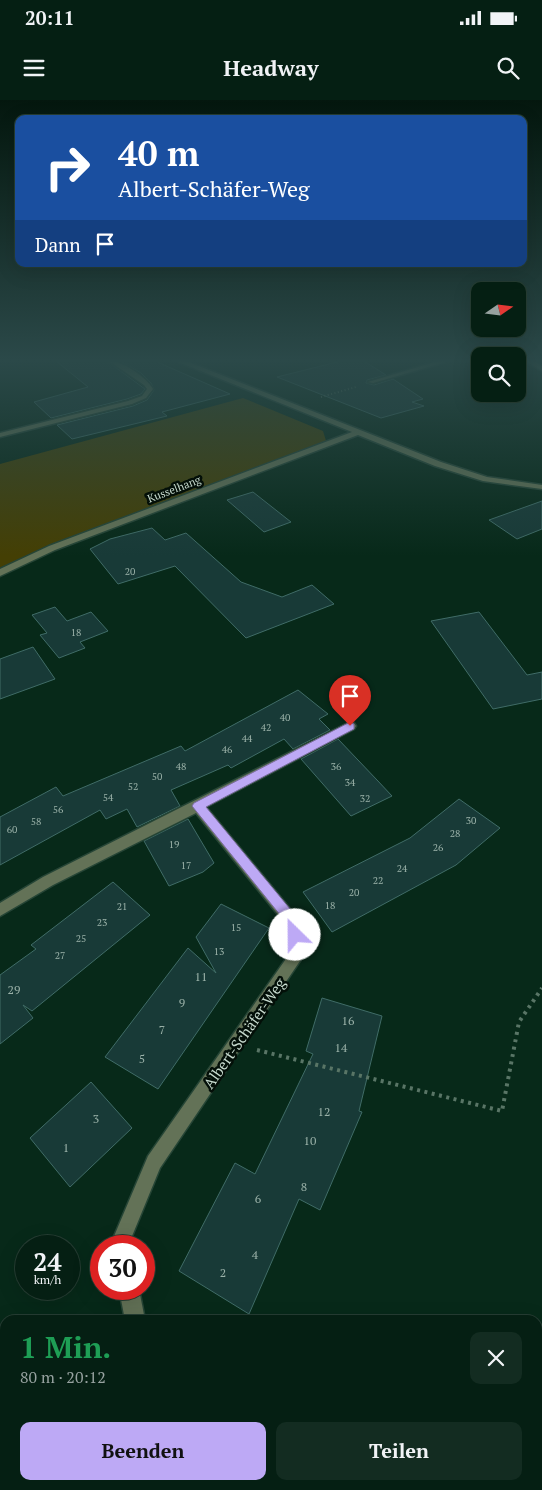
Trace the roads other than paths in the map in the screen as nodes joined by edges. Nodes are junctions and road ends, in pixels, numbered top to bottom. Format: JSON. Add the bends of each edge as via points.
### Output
{"nodes":[{"id":1,"x":37,"y":426,"type":"edge"},
{"id":2,"x":343,"y":426,"type":"edge"},
{"id":3,"x":359,"y":432,"type":"junction"},
{"id":4,"x":0,"y":435,"type":"edge"},
{"id":5,"x":542,"y":487,"type":"edge"},
{"id":6,"x":0,"y":573,"type":"edge"},
{"id":7,"x":350,"y":726,"type":"dead end"},
{"id":8,"x":198,"y":806,"type":"junction"},
{"id":9,"x":0,"y":910,"type":"edge"},
{"id":10,"x":124,"y":1235,"type":"edge"},
{"id":11,"x":131,"y":1300,"type":"edge"},
{"id":12,"x":134,"y":1315,"type":"edge"}],
"edges":[{"from":1,"to":4,"type":"street"},
{"from":2,"to":3,"type":"street"},
{"from":3,"to":5,"type":"street","via":[[438,464],[486,479]]},
{"from":3,"to":6,"type":"street","name":"Kusselhang","via":[[52,548]]},
{"from":7,"to":8,"type":"street"},
{"from":8,"to":9,"type":"street","via":[[48,880]]},
{"from":8,"to":10,"type":"street","name":"Albert-Schäfer-Weg","via":[[295,924],[295,958],[154,1162]]},
{"from":11,"to":12,"type":"street"}]}
